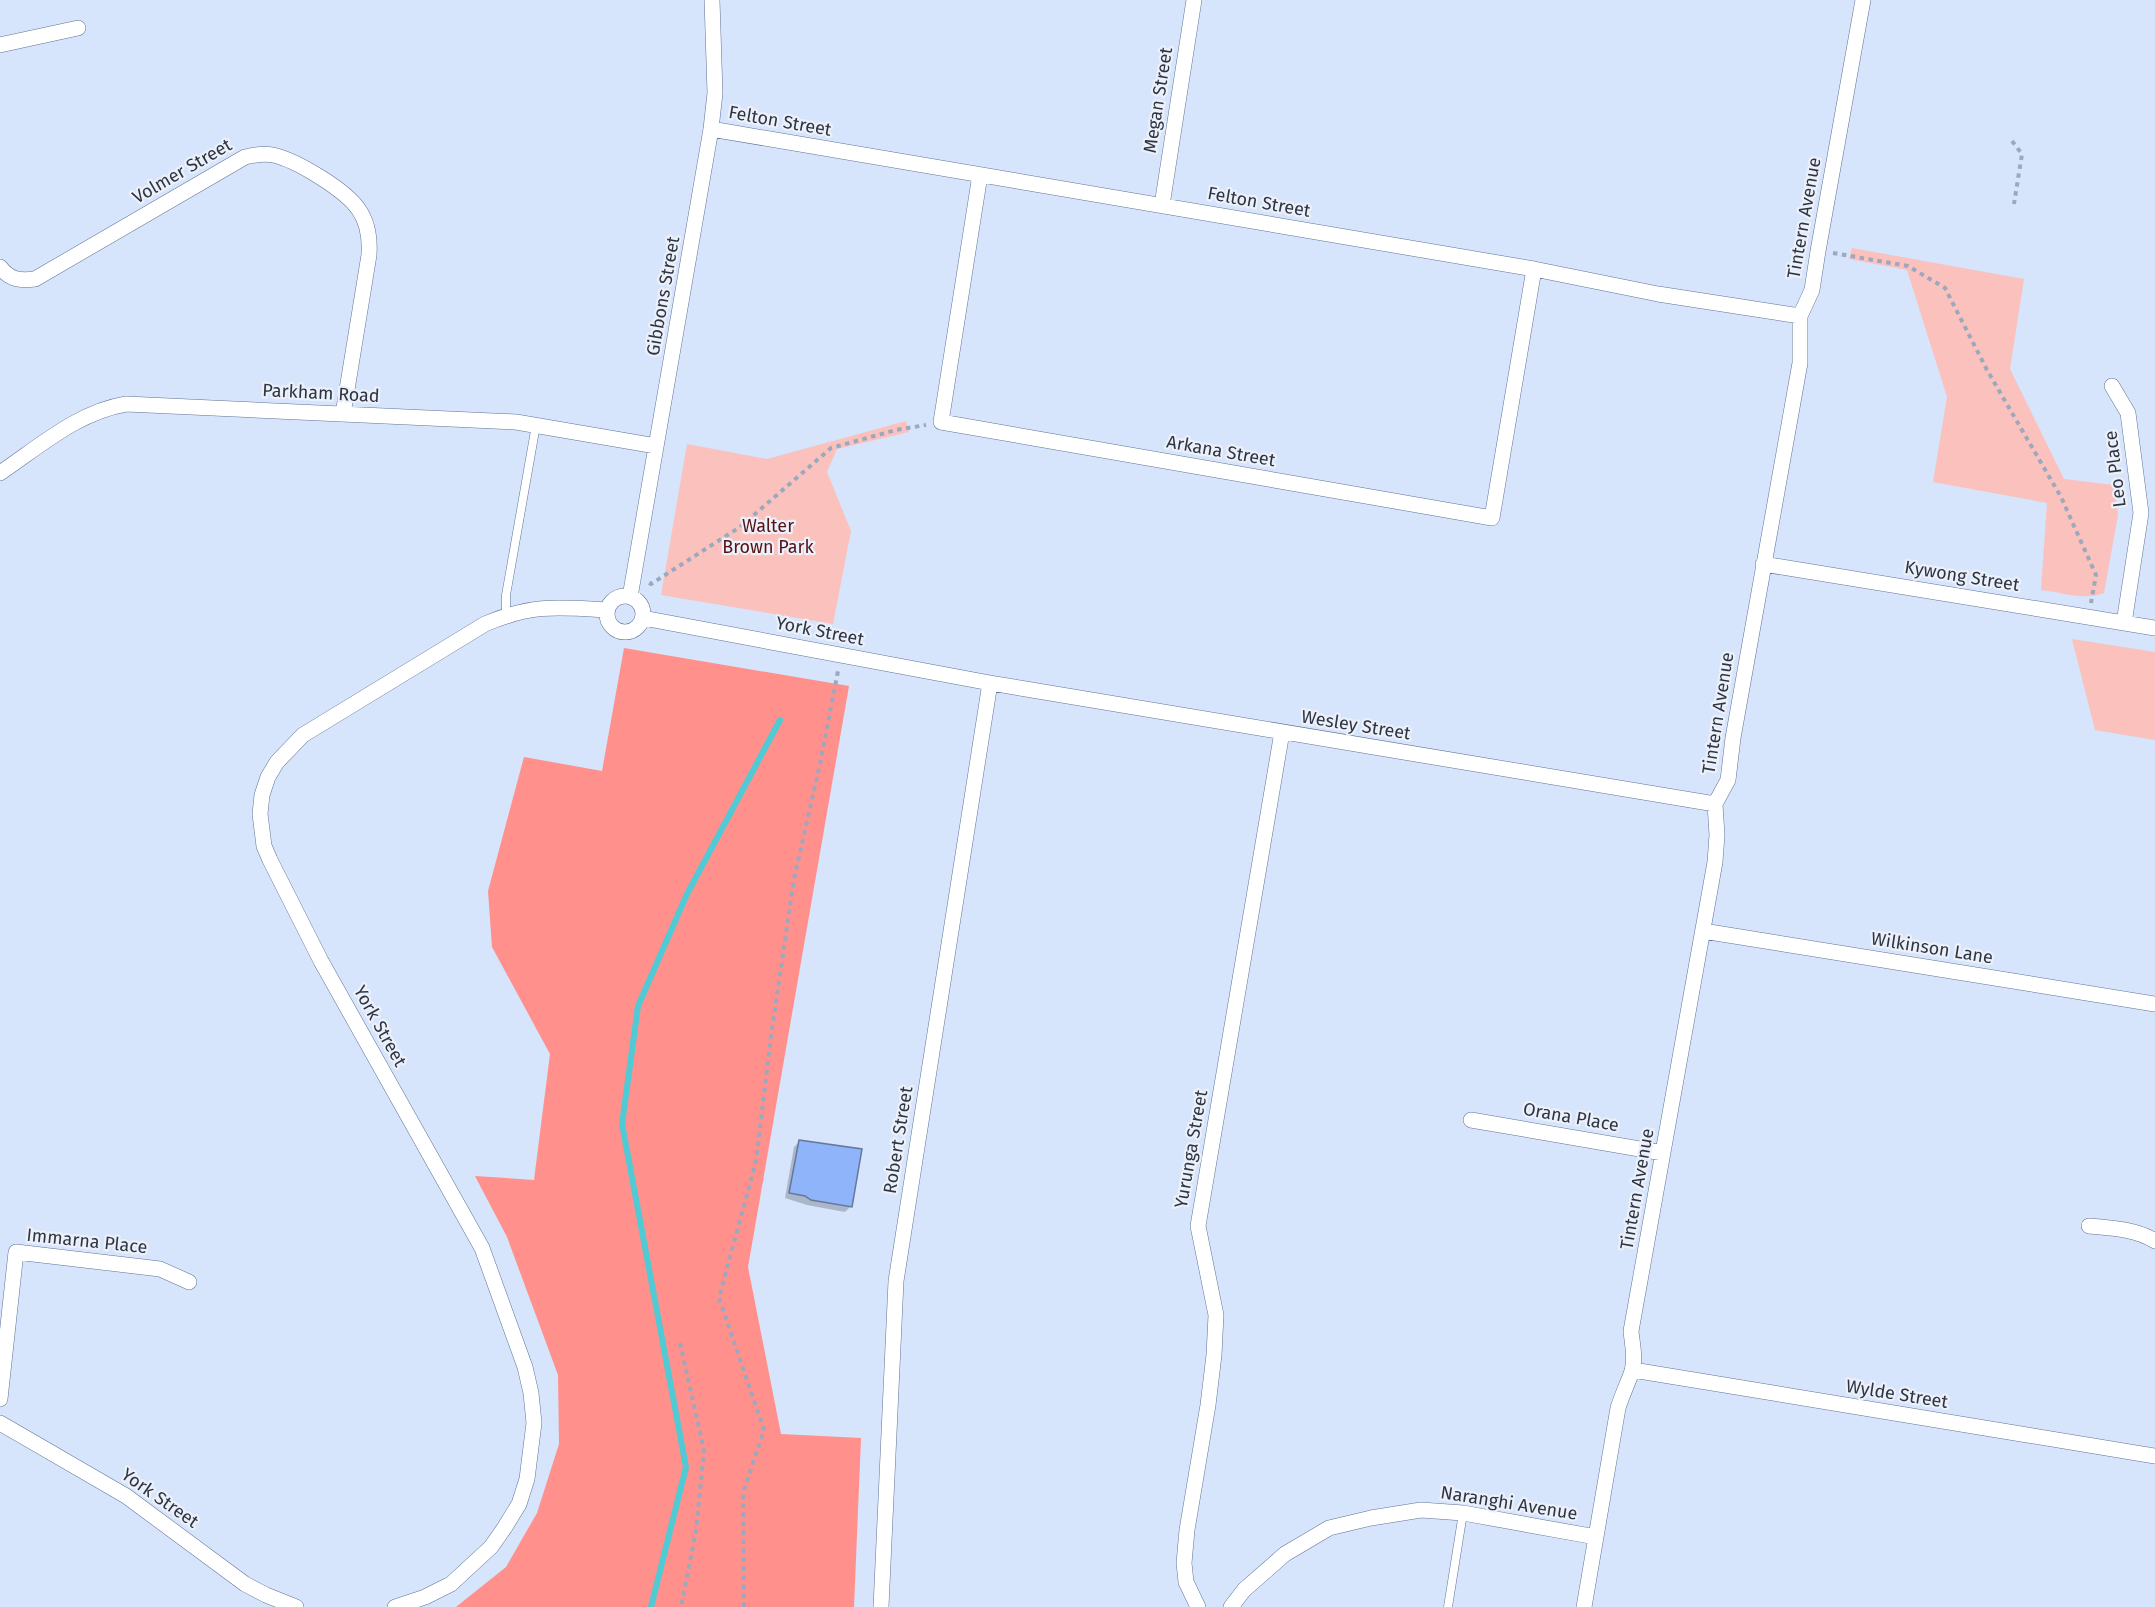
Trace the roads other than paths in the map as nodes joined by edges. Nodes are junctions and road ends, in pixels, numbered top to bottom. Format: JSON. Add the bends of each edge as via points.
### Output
{"nodes":[{"id":1,"x":711,"y":0,"type":"edge"},
{"id":2,"x":1194,"y":0,"type":"edge"},
{"id":3,"x":1863,"y":0,"type":"edge"},
{"id":4,"x":78,"y":28,"type":"dead end"},
{"id":5,"x":0,"y":45,"type":"edge"},
{"id":6,"x":711,"y":129,"type":"junction"},
{"id":7,"x":980,"y":175,"type":"junction"},
{"id":8,"x":1162,"y":206,"type":"junction"},
{"id":9,"x":0,"y":267,"type":"edge"},
{"id":10,"x":1534,"y":269,"type":"junction"},
{"id":11,"x":1800,"y":316,"type":"junction"},
{"id":12,"x":2112,"y":386,"type":"dead end"},
{"id":13,"x":343,"y":414,"type":"junction"},
{"id":14,"x":536,"y":424,"type":"junction"},
{"id":15,"x":657,"y":446,"type":"junction"},
{"id":16,"x":0,"y":473,"type":"edge"},
{"id":17,"x":1763,"y":564,"type":"junction"},
{"id":18,"x":630,"y":597,"type":"junction"},
{"id":19,"x":607,"y":610,"type":"junction"},
{"id":20,"x":506,"y":615,"type":"junction"},
{"id":21,"x":643,"y":618,"type":"junction"},
{"id":22,"x":2124,"y":623,"type":"junction"},
{"id":23,"x":2155,"y":628,"type":"edge"},
{"id":24,"x":990,"y":683,"type":"junction"},
{"id":25,"x":1282,"y":732,"type":"junction"},
{"id":26,"x":1716,"y":804,"type":"junction"},
{"id":27,"x":1703,"y":931,"type":"junction"},
{"id":28,"x":2155,"y":1004,"type":"edge"},
{"id":29,"x":1471,"y":1120,"type":"dead end"},
{"id":30,"x":1663,"y":1152,"type":"junction"},
{"id":31,"x":2089,"y":1226,"type":"dead end"},
{"id":32,"x":2155,"y":1241,"type":"edge"},
{"id":33,"x":189,"y":1282,"type":"dead end"},
{"id":34,"x":1633,"y":1370,"type":"junction"},
{"id":35,"x":0,"y":1398,"type":"edge"},
{"id":36,"x":0,"y":1423,"type":"edge"},
{"id":37,"x":2155,"y":1455,"type":"edge"},
{"id":38,"x":1463,"y":1513,"type":"junction"},
{"id":39,"x":1596,"y":1537,"type":"junction"},
{"id":40,"x":296,"y":1607,"type":"edge"},
{"id":41,"x":395,"y":1607,"type":"edge"},
{"id":42,"x":881,"y":1607,"type":"edge"},
{"id":43,"x":1198,"y":1607,"type":"edge"},
{"id":44,"x":1231,"y":1607,"type":"edge"},
{"id":45,"x":1448,"y":1607,"type":"edge"},
{"id":46,"x":1584,"y":1607,"type":"edge"}],
"edges":[{"from":1,"to":6,"type":"street","name":"Gibbons Street","via":[[715,93]]},
{"from":2,"to":8,"type":"street","name":"Megan Street"},
{"from":3,"to":11,"type":"street","name":"Tintern Avenue","via":[[1812,290]]},
{"from":4,"to":5,"type":"street"},
{"from":6,"to":7,"type":"street","name":"Felton Street"},
{"from":6,"to":15,"type":"street","name":"Gibbons Street"},
{"from":7,"to":8,"type":"street","name":"Felton Street"},
{"from":7,"to":10,"type":"street","name":"Arkana Street","via":[[941,422],[1492,518]]},
{"from":8,"to":10,"type":"street","name":"Felton Street"},
{"from":9,"to":13,"type":"street","name":"Volmer Street","via":[[12,278],[35,279],[245,157],[258,154],[286,159],[352,200],[370,238]]},
{"from":10,"to":11,"type":"street","name":"Felton Street","via":[[1658,294]]},
{"from":11,"to":17,"type":"street","name":"Tintern Avenue","via":[[1800,363]]},
{"from":12,"to":22,"type":"street","name":"Leo Place","via":[[2128,413],[2141,513]]},
{"from":13,"to":14,"type":"street","name":"Parkham Road"},
{"from":13,"to":16,"type":"street","name":"Parkham Road","via":[[118,405],[81,418]]},
{"from":14,"to":15,"type":"street","name":"Parkham Road"},
{"from":14,"to":20,"type":"lane","via":[[506,595]]},
{"from":15,"to":18,"type":"street","name":"Gibbons Street"},
{"from":17,"to":22,"type":"street","name":"Kywong Street"},
{"from":17,"to":26,"type":"street","name":"Tintern Avenue","via":[[1730,770]]},
{"from":18,"to":19,"type":"street","via":[[618,597]]},
{"from":18,"to":21,"type":"street","via":[[641,605]]},
{"from":19,"to":20,"type":"street","name":"York Street","via":[[553,607]]},
{"from":19,"to":21,"type":"street","via":[[607,621],[620,632],[637,628]]},
{"from":20,"to":41,"type":"street","name":"York Street","via":[[303,735],[277,762],[262,795],[261,829],[270,860],[321,961],[482,1248],[531,1393],[534,1423],[527,1479],[519,1504],[505,1527],[491,1548],[451,1584]]},
{"from":21,"to":24,"type":"street","name":"York Street"},
{"from":22,"to":23,"type":"street","name":"Kywong Street"},
{"from":24,"to":25,"type":"street","name":"Wesley Street"},
{"from":24,"to":42,"type":"street","name":"Robert Street","via":[[896,1281]]},
{"from":25,"to":26,"type":"street","name":"Wesley Street"},
{"from":25,"to":43,"type":"street","name":"Yurunga Street","via":[[1198,1226],[1216,1315],[1208,1405],[1184,1563],[1186,1582]]},
{"from":26,"to":27,"type":"street","name":"Tintern Avenue","via":[[1717,847]]},
{"from":27,"to":28,"type":"street","name":"Wilkinson Lane"},
{"from":27,"to":30,"type":"street","name":"Tintern Avenue"},
{"from":29,"to":30,"type":"street","name":"Orana Place"},
{"from":30,"to":34,"type":"street","name":"Tintern Avenue","via":[[1631,1331]]},
{"from":31,"to":32,"type":"street","via":[[2125,1230]]},
{"from":33,"to":35,"type":"street","name":"Immarna Place","via":[[160,1269],[16,1252]]},
{"from":34,"to":37,"type":"street","name":"Wylde Street"},
{"from":34,"to":39,"type":"street","name":"Tintern Avenue","via":[[1618,1408]]},
{"from":36,"to":40,"type":"street","name":"York Street","via":[[126,1496],[245,1584]]},
{"from":38,"to":39,"type":"street","name":"Naranghi Avenue"},
{"from":38,"to":44,"type":"street","name":"Naranghi Avenue","via":[[1421,1510],[1329,1528],[1285,1554],[1244,1590]]},
{"from":38,"to":45,"type":"lane"},
{"from":39,"to":46,"type":"street","name":"Tintern Avenue"}]}
